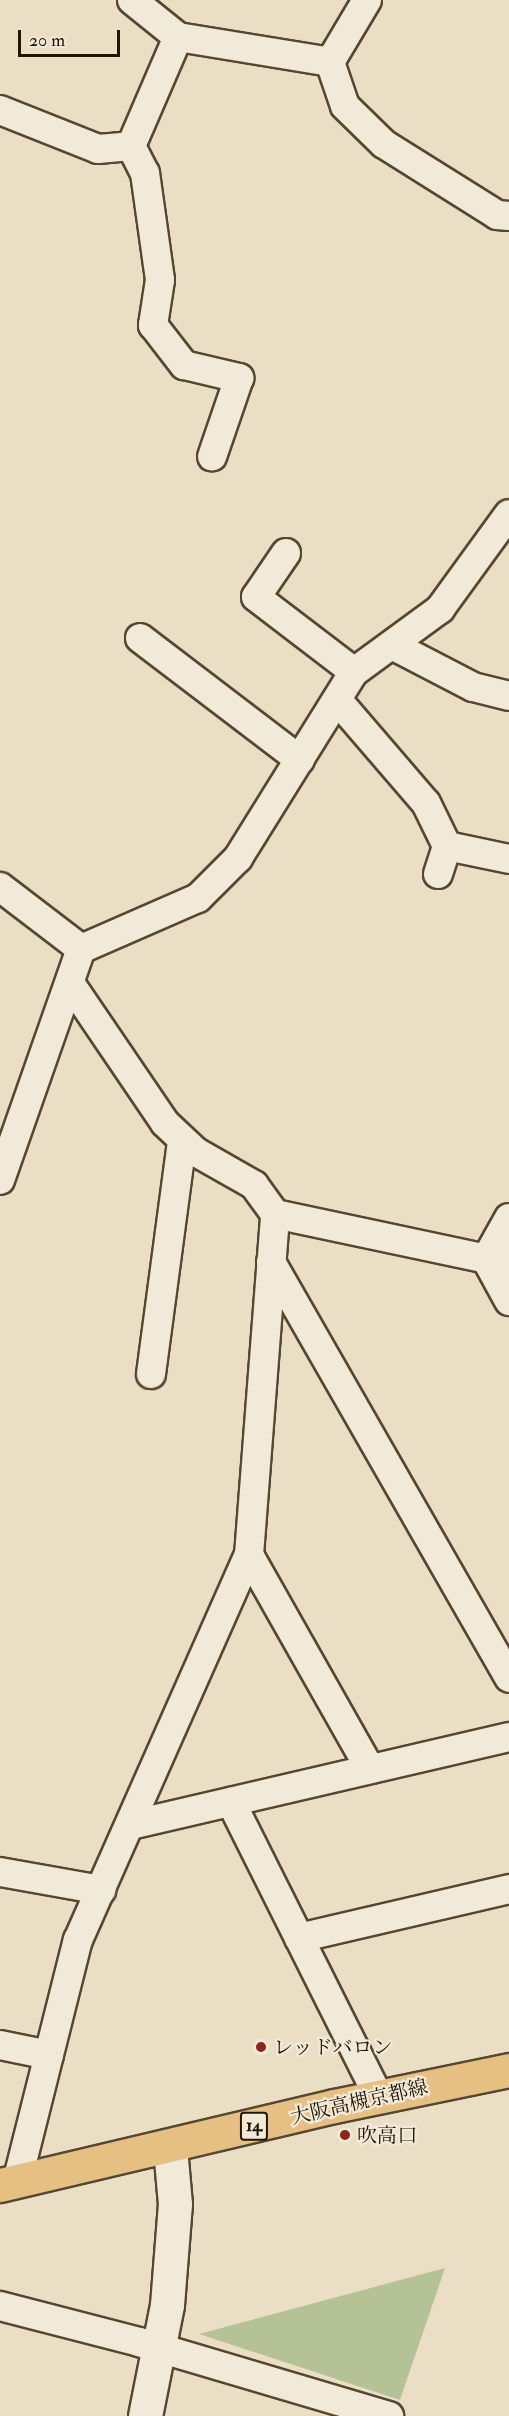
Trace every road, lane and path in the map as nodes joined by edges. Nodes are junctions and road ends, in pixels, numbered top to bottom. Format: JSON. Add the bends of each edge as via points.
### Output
{"nodes":[{"id":1,"x":132,"y":0,"type":"edge"},
{"id":2,"x":367,"y":0,"type":"edge"},
{"id":3,"x":178,"y":38,"type":"junction"},
{"id":4,"x":330,"y":62,"type":"junction"},
{"id":5,"x":0,"y":110,"type":"edge"},
{"id":6,"x":131,"y":146,"type":"junction"},
{"id":7,"x":509,"y":216,"type":"edge"},
{"id":8,"x":212,"y":457,"type":"dead end"},
{"id":9,"x":509,"y":514,"type":"edge"},
{"id":10,"x":286,"y":553,"type":"dead end"},
{"id":11,"x":140,"y":638,"type":"dead end"},
{"id":12,"x":394,"y":646,"type":"junction"},
{"id":13,"x":354,"y":672,"type":"junction"},
{"id":14,"x":509,"y":696,"type":"edge"},
{"id":15,"x":339,"y":702,"type":"junction"},
{"id":16,"x":300,"y":760,"type":"junction"},
{"id":17,"x":447,"y":846,"type":"junction"},
{"id":18,"x":509,"y":859,"type":"edge"},
{"id":19,"x":438,"y":874,"type":"dead end"},
{"id":20,"x":0,"y":887,"type":"edge"},
{"id":21,"x":81,"y":949,"type":"junction"},
{"id":22,"x":70,"y":983,"type":"junction"},
{"id":23,"x":182,"y":1142,"type":"junction"},
{"id":24,"x":2,"y":1169,"type":"edge"},
{"id":25,"x":274,"y":1214,"type":"junction"},
{"id":26,"x":509,"y":1218,"type":"edge"},
{"id":27,"x":498,"y":1259,"type":"edge"},
{"id":28,"x":271,"y":1262,"type":"junction"},
{"id":29,"x":509,"y":1301,"type":"edge"},
{"id":30,"x":151,"y":1374,"type":"dead end"},
{"id":31,"x":249,"y":1555,"type":"junction"},
{"id":32,"x":509,"y":1678,"type":"edge"},
{"id":33,"x":509,"y":1737,"type":"edge"},
{"id":34,"x":370,"y":1769,"type":"junction"},
{"id":35,"x":231,"y":1802,"type":"junction"},
{"id":36,"x":131,"y":1825,"type":"junction"},
{"id":37,"x":0,"y":1872,"type":"edge"},
{"id":38,"x":509,"y":1889,"type":"edge"},
{"id":39,"x":101,"y":1890,"type":"junction"},
{"id":40,"x":299,"y":1938,"type":"junction"},
{"id":41,"x":0,"y":2045,"type":"edge"},
{"id":42,"x":49,"y":2055,"type":"junction"},
{"id":43,"x":509,"y":2070,"type":"edge"},
{"id":44,"x":379,"y":2097,"type":"junction"},
{"id":45,"x":170,"y":2148,"type":"junction"},
{"id":46,"x":9,"y":2183,"type":"edge"},
{"id":47,"x":0,"y":2306,"type":"edge"},
{"id":48,"x":160,"y":2348,"type":"junction"},
{"id":49,"x":145,"y":2416,"type":"edge"},
{"id":50,"x":389,"y":2416,"type":"edge"}],
"edges":[{"from":1,"to":3,"type":"street"},
{"from":2,"to":4,"type":"street"},
{"from":3,"to":4,"type":"street"},
{"from":3,"to":6,"type":"street"},
{"from":4,"to":7,"type":"street","via":[[345,106],[384,144],[498,215]]},
{"from":5,"to":6,"type":"street","via":[[98,149]]},
{"from":6,"to":8,"type":"street","via":[[145,173],[160,280],[153,325],[184,365],[239,378]]},
{"from":9,"to":12,"type":"street","via":[[440,609]]},
{"from":10,"to":13,"type":"street","via":[[255,597]]},
{"from":11,"to":16,"type":"street"},
{"from":12,"to":13,"type":"street"},
{"from":12,"to":14,"type":"street","via":[[472,687]]},
{"from":13,"to":15,"type":"street"},
{"from":15,"to":16,"type":"street"},
{"from":15,"to":17,"type":"street","via":[[426,803]]},
{"from":16,"to":21,"type":"street","via":[[238,858],[198,898]]},
{"from":17,"to":18,"type":"street"},
{"from":17,"to":19,"type":"street"},
{"from":20,"to":21,"type":"street"},
{"from":21,"to":22,"type":"street"},
{"from":22,"to":23,"type":"street","via":[[147,1102]]},
{"from":22,"to":24,"type":"street"},
{"from":23,"to":25,"type":"street","via":[[254,1185]]},
{"from":23,"to":30,"type":"street"},
{"from":25,"to":27,"type":"street"},
{"from":25,"to":28,"type":"street"},
{"from":26,"to":27,"type":"street"},
{"from":27,"to":29,"type":"street"},
{"from":28,"to":31,"type":"street"},
{"from":28,"to":32,"type":"street"},
{"from":31,"to":34,"type":"street"},
{"from":31,"to":36,"type":"street"},
{"from":33,"to":34,"type":"street"},
{"from":34,"to":35,"type":"street"},
{"from":35,"to":36,"type":"street"},
{"from":35,"to":40,"type":"street"},
{"from":36,"to":39,"type":"street"},
{"from":37,"to":39,"type":"street"},
{"from":38,"to":40,"type":"street"},
{"from":39,"to":42,"type":"street","via":[[78,1940]]},
{"from":40,"to":44,"type":"street"},
{"from":41,"to":42,"type":"street"},
{"from":42,"to":46,"type":"street"},
{"from":43,"to":44,"type":"main road","name":"大阪高槻京都線","number":"14"},
{"from":44,"to":45,"type":"main road","name":"大阪高槻京都線","number":"14"},
{"from":45,"to":46,"type":"main road","name":"大阪高槻京都線","number":"14"},
{"from":45,"to":48,"type":"street","via":[[176,2204]]},
{"from":47,"to":48,"type":"street"},
{"from":48,"to":49,"type":"street"},
{"from":48,"to":50,"type":"street"}]}
